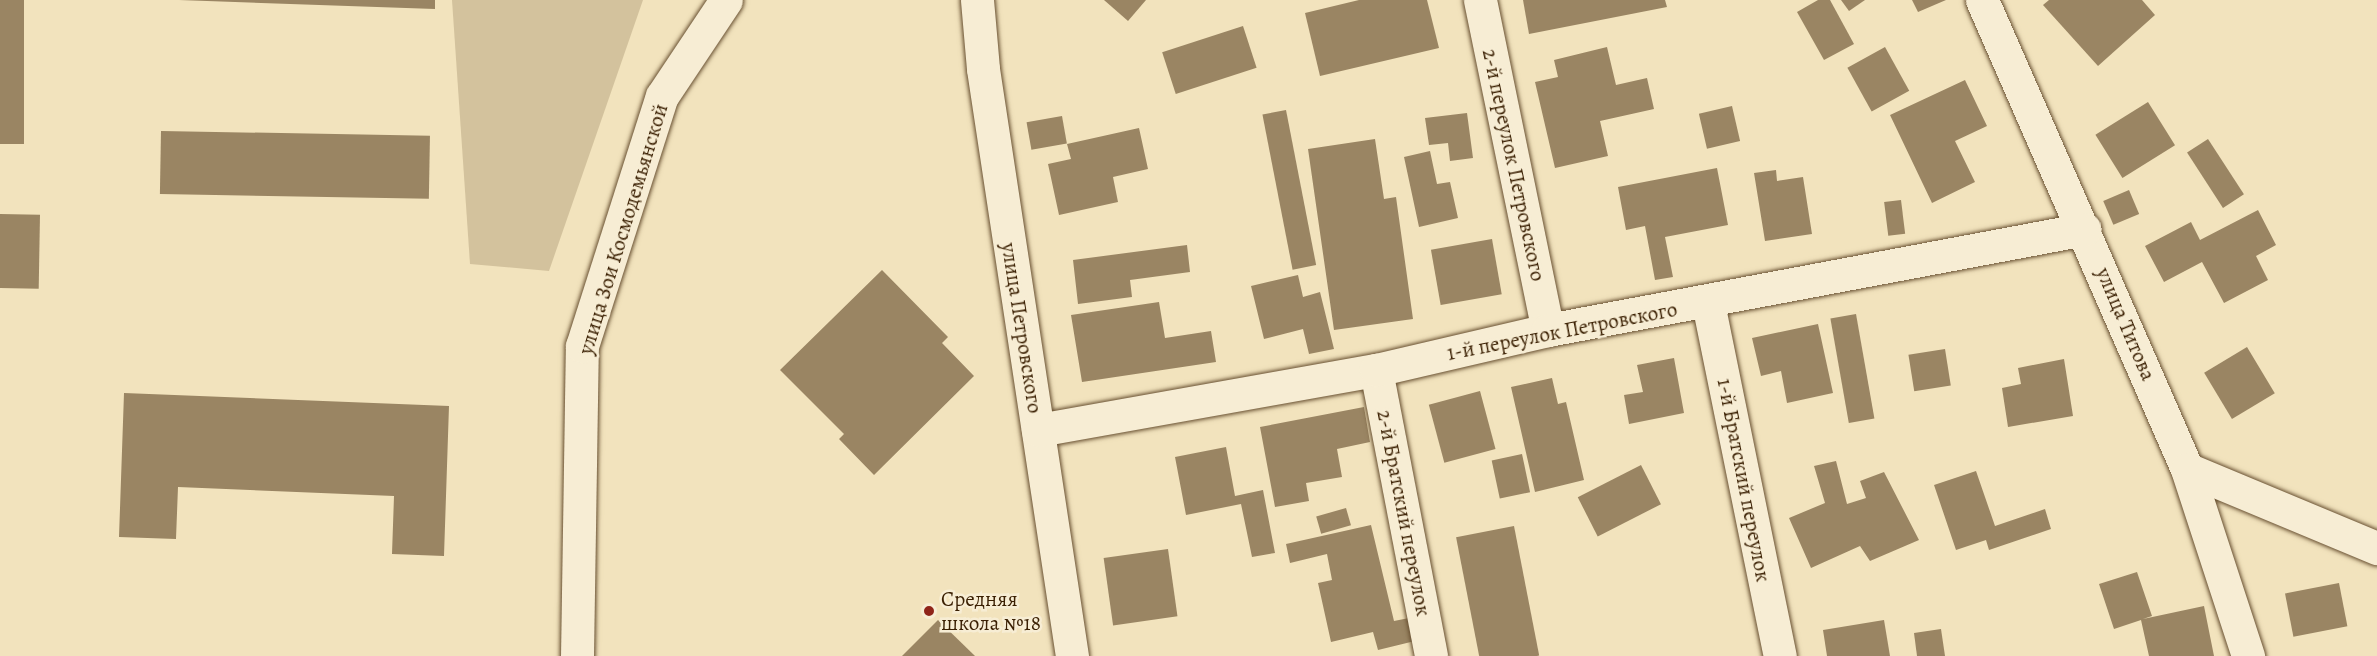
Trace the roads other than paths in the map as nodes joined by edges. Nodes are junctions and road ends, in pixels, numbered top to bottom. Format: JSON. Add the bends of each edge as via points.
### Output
{"nodes":[{"id":1,"x":726,"y":0,"type":"edge"},
{"id":2,"x":977,"y":0,"type":"edge"},
{"id":3,"x":1480,"y":0,"type":"edge"},
{"id":4,"x":1982,"y":0,"type":"edge"},
{"id":5,"x":2085,"y":229,"type":"junction"},
{"id":6,"x":1708,"y":303,"type":"junction"},
{"id":7,"x":1548,"y":330,"type":"junction"},
{"id":8,"x":1376,"y":370,"type":"junction"},
{"id":9,"x":1038,"y":430,"type":"junction"},
{"id":10,"x":2187,"y":469,"type":"junction"},
{"id":11,"x":2377,"y":548,"type":"edge"},
{"id":12,"x":577,"y":656,"type":"edge"},
{"id":13,"x":1072,"y":656,"type":"edge"},
{"id":14,"x":1431,"y":656,"type":"edge"},
{"id":15,"x":1780,"y":656,"type":"edge"},
{"id":16,"x":2248,"y":656,"type":"edge"}],
"edges":[{"from":1,"to":12,"type":"street","name":"улица Зои Космодемьянской","via":[[662,96],[582,346]]},
{"from":2,"to":9,"type":"street","name":"улица Петровского","via":[[983,69]]},
{"from":3,"to":7,"type":"street","name":"2-й переулок Петровского"},
{"from":4,"to":5,"type":"street","name":"улица Титова"},
{"from":5,"to":6,"type":"street","name":"1-й переулок Петровского"},
{"from":5,"to":10,"type":"street","name":"улица Титова"},
{"from":6,"to":7,"type":"street","name":"1-й переулок Петровского"},
{"from":6,"to":15,"type":"street","name":"1-й Братский переулок"},
{"from":7,"to":8,"type":"street","name":"1-й переулок Петровского"},
{"from":8,"to":9,"type":"street","name":"1-й переулок Петровского"},
{"from":8,"to":14,"type":"street","name":"2-й Братский переулок"},
{"from":9,"to":13,"type":"street","name":"улица Петровского"},
{"from":10,"to":11,"type":"street"},
{"from":10,"to":16,"type":"street","name":"улица Титова"}]}
